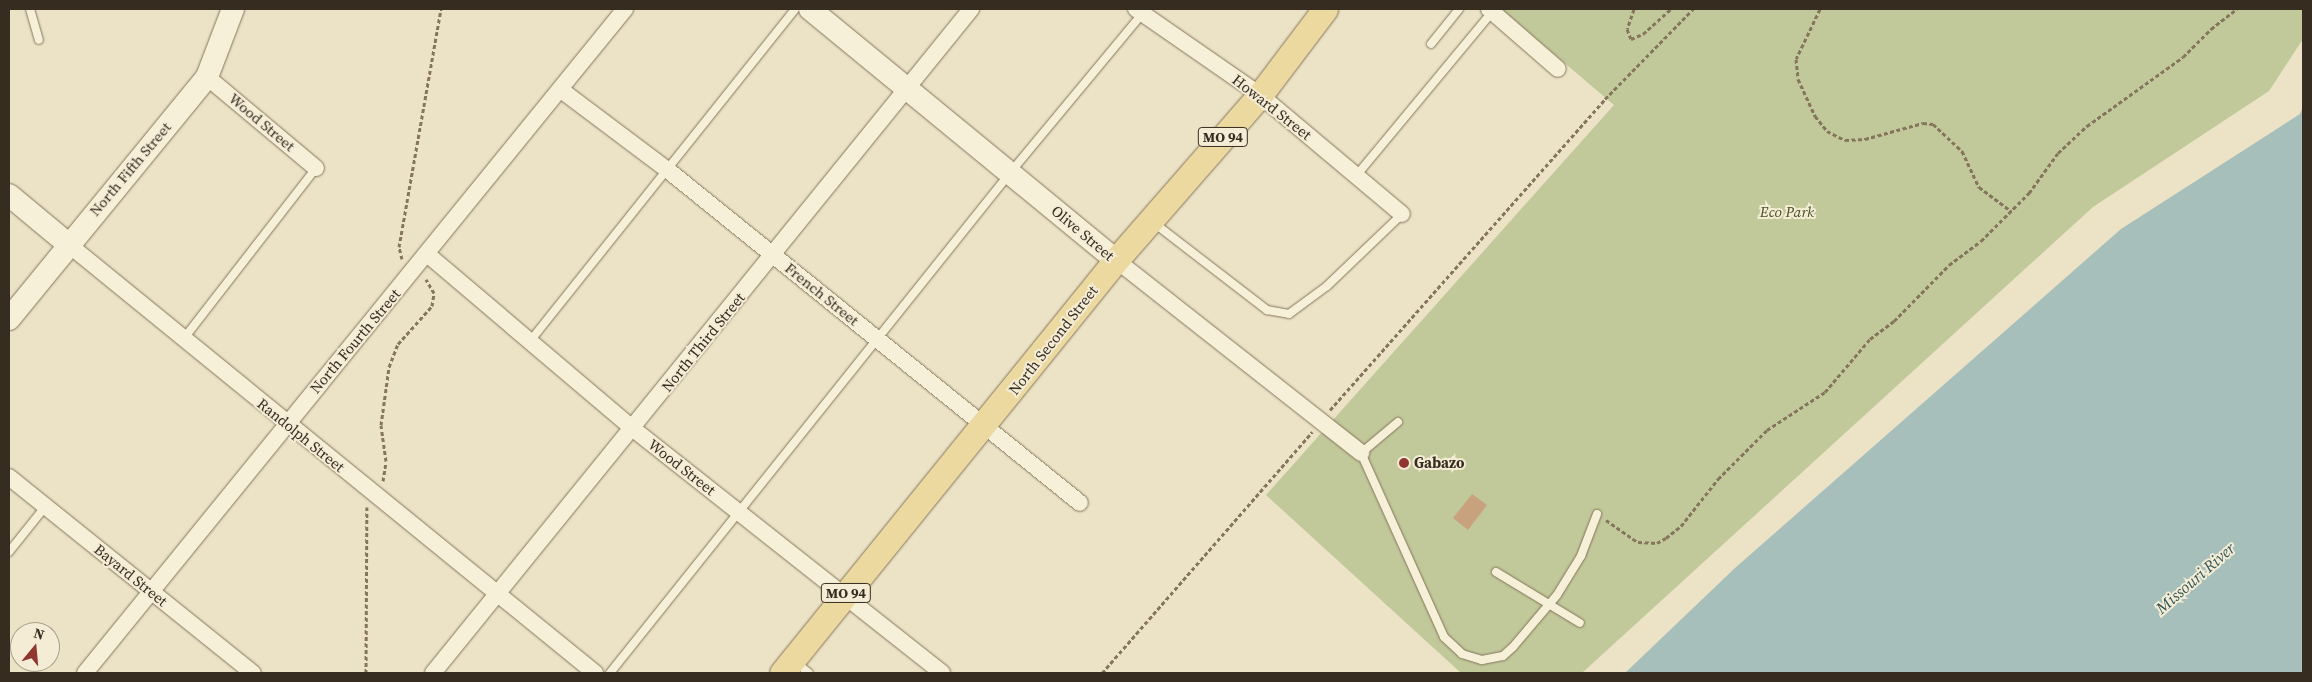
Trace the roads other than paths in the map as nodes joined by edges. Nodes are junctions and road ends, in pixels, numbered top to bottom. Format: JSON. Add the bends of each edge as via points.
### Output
{"nodes":[{"id":1,"x":30,"y":9,"type":"edge"},
{"id":2,"x":233,"y":9,"type":"edge"},
{"id":3,"x":625,"y":9,"type":"edge"},
{"id":4,"x":795,"y":9,"type":"edge"},
{"id":5,"x":810,"y":9,"type":"edge"},
{"id":6,"x":971,"y":9,"type":"edge"},
{"id":7,"x":1325,"y":9,"type":"edge"},
{"id":8,"x":1459,"y":9,"type":"edge"},
{"id":9,"x":1490,"y":10,"type":"edge"},
{"id":10,"x":1139,"y":12,"type":"edge"},
{"id":11,"x":39,"y":40,"type":"dead end"},
{"id":12,"x":1431,"y":44,"type":"dead end"},
{"id":13,"x":1558,"y":69,"type":"dead end"},
{"id":14,"x":207,"y":77,"type":"junction"},
{"id":15,"x":907,"y":87,"type":"junction"},
{"id":16,"x":561,"y":90,"type":"junction"},
{"id":17,"x":1260,"y":95,"type":"junction"},
{"id":18,"x":316,"y":168,"type":"joint"},
{"id":19,"x":669,"y":171,"type":"junction"},
{"id":20,"x":1010,"y":173,"type":"junction"},
{"id":21,"x":1356,"y":176,"type":"junction"},
{"id":22,"x":9,"y":196,"type":"edge"},
{"id":23,"x":1402,"y":214,"type":"joint"},
{"id":24,"x":1151,"y":220,"type":"junction"},
{"id":25,"x":68,"y":244,"type":"junction"},
{"id":26,"x":427,"y":254,"type":"junction"},
{"id":27,"x":774,"y":255,"type":"junction"},
{"id":28,"x":1116,"y":260,"type":"junction"},
{"id":29,"x":9,"y":319,"type":"edge"},
{"id":30,"x":185,"y":337,"type":"junction"},
{"id":31,"x":876,"y":339,"type":"junction"},
{"id":32,"x":531,"y":340,"type":"junction"},
{"id":33,"x":1398,"y":422,"type":"dead end"},
{"id":34,"x":286,"y":425,"type":"junction"},
{"id":35,"x":632,"y":428,"type":"junction"},
{"id":36,"x":983,"y":428,"type":"junction"},
{"id":37,"x":1360,"y":453,"type":"junction"},
{"id":38,"x":9,"y":477,"type":"edge"},
{"id":39,"x":1080,"y":503,"type":"dead end"},
{"id":40,"x":45,"y":507,"type":"junction"},
{"id":41,"x":739,"y":511,"type":"junction"},
{"id":42,"x":1597,"y":514,"type":"road end"},
{"id":43,"x":9,"y":552,"type":"edge"},
{"id":44,"x":1496,"y":572,"type":"dead end"},
{"id":45,"x":151,"y":592,"type":"junction"},
{"id":46,"x":497,"y":594,"type":"junction"},
{"id":47,"x":844,"y":596,"type":"junction"},
{"id":48,"x":1549,"y":604,"type":"junction"},
{"id":49,"x":1580,"y":623,"type":"dead end"},
{"id":50,"x":795,"y":669,"type":"edge"},
{"id":51,"x":85,"y":673,"type":"edge"},
{"id":52,"x":253,"y":673,"type":"edge"},
{"id":53,"x":433,"y":673,"type":"edge"},
{"id":54,"x":595,"y":673,"type":"edge"},
{"id":55,"x":610,"y":673,"type":"edge"},
{"id":56,"x":942,"y":673,"type":"edge"}],
"edges":[{"from":1,"to":11,"type":"lane"},
{"from":2,"to":14,"type":"main road","name":"North Fifth Street"},
{"from":3,"to":16,"type":"street","name":"North Fourth Street"},
{"from":4,"to":19,"type":"lane"},
{"from":5,"to":15,"type":"main road","name":"Olive Street"},
{"from":6,"to":15,"type":"street","name":"North Third Street"},
{"from":7,"to":17,"type":"main road","name":"North Second Street","number":"MO 94"},
{"from":8,"to":12,"type":"lane"},
{"from":9,"to":13,"type":"street"},
{"from":9,"to":21,"type":"lane"},
{"from":10,"to":17,"type":"street","name":"Howard Street"},
{"from":10,"to":20,"type":"lane"},
{"from":14,"to":18,"type":"street","name":"Wood Street"},
{"from":14,"to":25,"type":"main road","name":"North Fifth Street"},
{"from":15,"to":20,"type":"main road","name":"Olive Street"},
{"from":15,"to":27,"type":"street","name":"North Third Street"},
{"from":16,"to":19,"type":"street","name":"French Street"},
{"from":16,"to":26,"type":"street","name":"North Fourth Street"},
{"from":17,"to":21,"type":"street","name":"Howard Street"},
{"from":17,"to":24,"type":"main road","name":"North Second Street","number":"MO 94"},
{"from":18,"to":30,"type":"lane"},
{"from":19,"to":27,"type":"street","name":"French Street"},
{"from":19,"to":32,"type":"lane"},
{"from":20,"to":28,"type":"main road","name":"Olive Street"},
{"from":20,"to":31,"type":"lane"},
{"from":21,"to":23,"type":"street","name":"Howard Street"},
{"from":22,"to":25,"type":"main road","name":"Randolph Street"},
{"from":23,"to":24,"type":"lane","via":[[1327,286],[1289,314],[1266,310]]},
{"from":24,"to":28,"type":"main road","name":"North Second Street","number":"MO 94"},
{"from":25,"to":29,"type":"main road","name":"North Fifth Street"},
{"from":25,"to":30,"type":"street","name":"Randolph Street"},
{"from":26,"to":32,"type":"street","name":"Wood Street"},
{"from":26,"to":34,"type":"street","name":"North Fourth Street"},
{"from":27,"to":31,"type":"street","name":"French Street"},
{"from":27,"to":35,"type":"street","name":"North Third Street"},
{"from":28,"to":36,"type":"main road","name":"North Second Street","number":"MO 94"},
{"from":28,"to":37,"type":"street","name":"Olive Street"},
{"from":30,"to":34,"type":"street","name":"Randolph Street"},
{"from":31,"to":36,"type":"street","name":"French Street"},
{"from":31,"to":41,"type":"lane"},
{"from":32,"to":35,"type":"street","name":"Wood Street"},
{"from":33,"to":37,"type":"lane"},
{"from":34,"to":45,"type":"street","name":"North Fourth Street"},
{"from":34,"to":46,"type":"street","name":"Randolph Street"},
{"from":35,"to":41,"type":"street","name":"Wood Street"},
{"from":35,"to":46,"type":"street","name":"North Third Street"},
{"from":36,"to":39,"type":"street","name":"French Street"},
{"from":36,"to":47,"type":"main road","name":"North Second Street","number":"MO 94"},
{"from":37,"to":48,"type":"lane","via":[[1444,638],[1462,654],[1482,660],[1503,656]]},
{"from":38,"to":40,"type":"street","name":"Bayard Street"},
{"from":40,"to":43,"type":"lane"},
{"from":40,"to":45,"type":"street","name":"Bayard Street"},
{"from":41,"to":47,"type":"street","name":"Wood Street"},
{"from":41,"to":55,"type":"lane"},
{"from":42,"to":48,"type":"lane","via":[[1581,556]]},
{"from":44,"to":48,"type":"lane"},
{"from":45,"to":51,"type":"street","name":"North Fourth Street"},
{"from":45,"to":52,"type":"street","name":"Bayard Street"},
{"from":46,"to":53,"type":"street","name":"North Third Street"},
{"from":46,"to":54,"type":"street","name":"Randolph Street"},
{"from":47,"to":50,"type":"main road","name":"North Second Street","number":"MO 94"},
{"from":47,"to":56,"type":"street","name":"Wood Street"},
{"from":48,"to":49,"type":"lane"}]}
